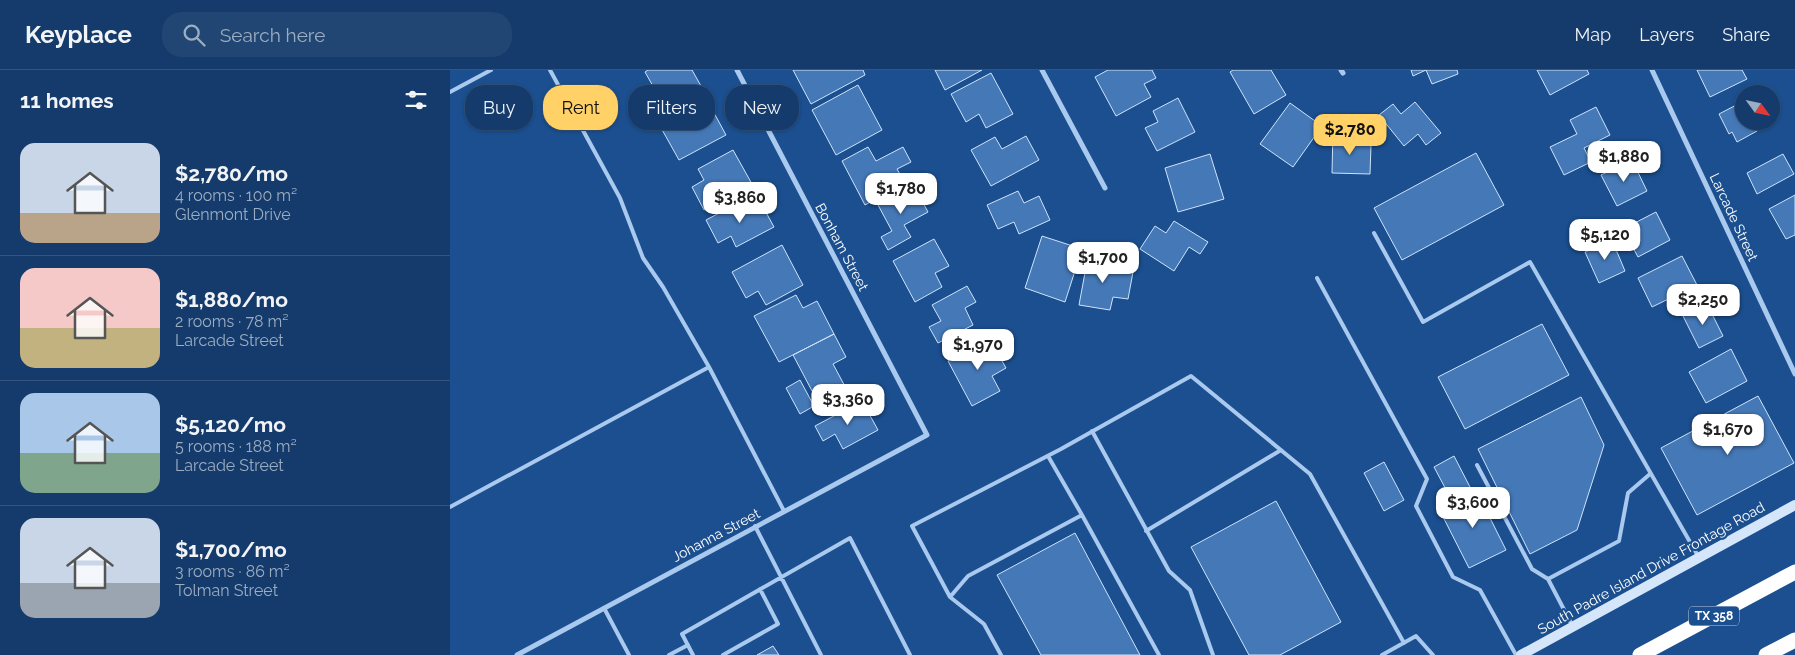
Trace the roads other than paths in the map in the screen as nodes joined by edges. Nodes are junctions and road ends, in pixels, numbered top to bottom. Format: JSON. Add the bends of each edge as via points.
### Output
{"nodes":[{"id":1,"x":491,"y":70,"type":"edge"},
{"id":2,"x":550,"y":70,"type":"edge"},
{"id":3,"x":737,"y":70,"type":"edge"},
{"id":4,"x":1042,"y":70,"type":"edge"},
{"id":5,"x":1652,"y":70,"type":"edge"},
{"id":6,"x":450,"y":92,"type":"edge"},
{"id":7,"x":1105,"y":188,"type":"dead end"},
{"id":8,"x":1374,"y":232,"type":"dead end"},
{"id":9,"x":1317,"y":278,"type":"dead end"},
{"id":10,"x":709,"y":367,"type":"junction"},
{"id":11,"x":1795,"y":374,"type":"edge"},
{"id":12,"x":1092,"y":431,"type":"junction"},
{"id":13,"x":926,"y":435,"type":"joint"},
{"id":14,"x":1281,"y":450,"type":"junction"},
{"id":15,"x":1048,"y":456,"type":"junction"},
{"id":16,"x":1477,"y":465,"type":"dead end"},
{"id":17,"x":1650,"y":474,"type":"junction"},
{"id":18,"x":1795,"y":505,"type":"edge"},
{"id":19,"x":450,"y":508,"type":"edge"},
{"id":20,"x":784,"y":511,"type":"junction"},
{"id":21,"x":1082,"y":515,"type":"junction"},
{"id":22,"x":755,"y":526,"type":"junction"},
{"id":23,"x":1146,"y":531,"type":"junction"},
{"id":24,"x":1699,"y":558,"type":"junction"},
{"id":25,"x":1795,"y":572,"type":"edge"},
{"id":26,"x":781,"y":577,"type":"junction"},
{"id":27,"x":1548,"y":579,"type":"junction"},
{"id":28,"x":760,"y":589,"type":"junction"},
{"id":29,"x":950,"y":597,"type":"junction"},
{"id":30,"x":604,"y":608,"type":"junction"},
{"id":31,"x":1572,"y":625,"type":"junction"},
{"id":32,"x":1795,"y":640,"type":"edge"},
{"id":33,"x":1404,"y":643,"type":"junction"},
{"id":34,"x":688,"y":645,"type":"junction"},
{"id":35,"x":1795,"y":646,"type":"edge"},
{"id":36,"x":517,"y":655,"type":"edge"},
{"id":37,"x":629,"y":655,"type":"edge"},
{"id":38,"x":670,"y":655,"type":"edge"},
{"id":39,"x":693,"y":655,"type":"edge"},
{"id":40,"x":723,"y":655,"type":"edge"},
{"id":41,"x":821,"y":655,"type":"edge"},
{"id":42,"x":910,"y":655,"type":"edge"},
{"id":43,"x":1001,"y":655,"type":"edge"},
{"id":44,"x":1159,"y":655,"type":"edge"},
{"id":45,"x":1213,"y":655,"type":"edge"},
{"id":46,"x":1382,"y":655,"type":"edge"},
{"id":47,"x":1433,"y":655,"type":"edge"},
{"id":48,"x":1516,"y":655,"type":"edge"},
{"id":49,"x":1521,"y":655,"type":"edge"},
{"id":50,"x":1640,"y":655,"type":"edge"},
{"id":51,"x":1766,"y":655,"type":"edge"},
{"id":52,"x":1780,"y":655,"type":"edge"}],
"edges":[{"from":1,"to":6,"type":"lane"},
{"from":2,"to":10,"type":"lane","via":[[620,198],[643,258]]},
{"from":3,"to":13,"type":"street","name":"Bonham Street"},
{"from":4,"to":7,"type":"street"},
{"from":5,"to":11,"type":"street","name":"Larcade Street"},
{"from":8,"to":17,"type":"lane","via":[[1424,322],[1530,262]]},
{"from":9,"to":48,"type":"lane","via":[[1427,479],[1416,506],[1453,577],[1480,590]]},
{"from":10,"to":19,"type":"lane"},
{"from":10,"to":20,"type":"lane"},
{"from":12,"to":14,"type":"lane","via":[[1191,376]]},
{"from":12,"to":15,"type":"lane"},
{"from":12,"to":23,"type":"lane"},
{"from":13,"to":20,"type":"street","name":"Johanna Street"},
{"from":14,"to":23,"type":"lane"},
{"from":14,"to":33,"type":"lane","via":[[1310,474]]},
{"from":15,"to":21,"type":"lane"},
{"from":15,"to":29,"type":"lane","via":[[912,526]]},
{"from":16,"to":27,"type":"lane","via":[[1532,569]]},
{"from":17,"to":24,"type":"lane"},
{"from":17,"to":27,"type":"lane","via":[[1628,493],[1619,541]]},
{"from":18,"to":24,"type":"main road","name":"South Padre Island Drive Frontage Road"},
{"from":20,"to":22,"type":"street","name":"Johanna Street"},
{"from":21,"to":29,"type":"lane","via":[[968,576]]},
{"from":21,"to":44,"type":"lane"},
{"from":22,"to":26,"type":"lane"},
{"from":22,"to":30,"type":"street","name":"Johanna Street"},
{"from":23,"to":45,"type":"lane","via":[[1169,571],[1190,590]]},
{"from":24,"to":31,"type":"main road","name":"South Padre Island Drive Frontage Road"},
{"from":25,"to":50,"type":"highway","number":"TX 358"},
{"from":26,"to":28,"type":"lane"},
{"from":26,"to":41,"type":"lane"},
{"from":26,"to":42,"type":"lane","via":[[850,538]]},
{"from":27,"to":31,"type":"lane"},
{"from":28,"to":34,"type":"lane","via":[[682,634]]},
{"from":28,"to":40,"type":"lane","via":[[778,624]]},
{"from":29,"to":43,"type":"lane","via":[[984,624]]},
{"from":30,"to":36,"type":"street","name":"Johanna Street"},
{"from":30,"to":37,"type":"lane"},
{"from":31,"to":49,"type":"main road","name":"South Padre Island Drive Frontage Road"},
{"from":32,"to":51,"type":"highway"},
{"from":33,"to":46,"type":"lane"},
{"from":33,"to":47,"type":"lane","via":[[1416,636]]},
{"from":34,"to":38,"type":"lane"},
{"from":34,"to":39,"type":"lane"},
{"from":35,"to":52,"type":"highway"}]}
